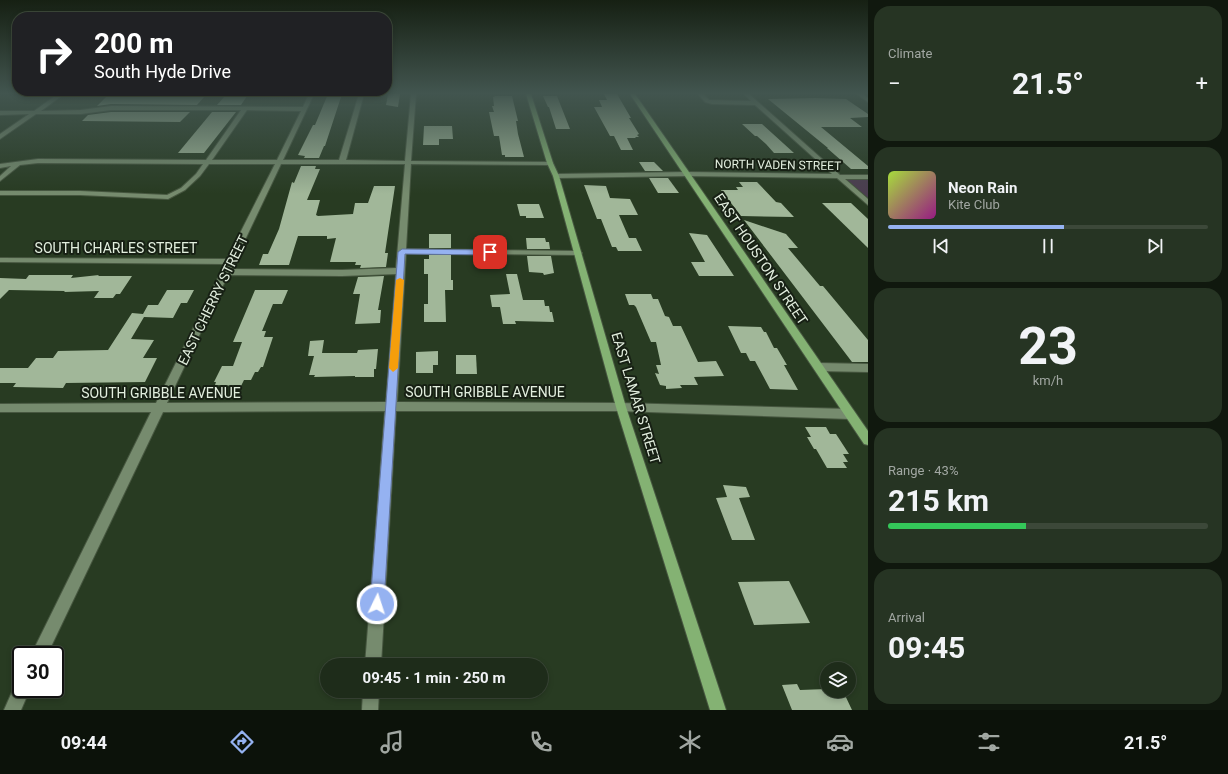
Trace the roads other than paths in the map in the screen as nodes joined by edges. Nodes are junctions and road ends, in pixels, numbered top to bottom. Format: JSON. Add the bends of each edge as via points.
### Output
{"nodes":[{"id":1,"x":15,"y":127,"type":"edge"},
{"id":2,"x":232,"y":127,"type":"edge"},
{"id":3,"x":296,"y":127,"type":"edge"},
{"id":4,"x":352,"y":127,"type":"edge"},
{"id":5,"x":411,"y":127,"type":"edge"},
{"id":6,"x":539,"y":127,"type":"edge"},
{"id":7,"x":655,"y":127,"type":"edge"},
{"id":8,"x":783,"y":127,"type":"edge"},
{"id":9,"x":0,"y":138,"type":"edge"},
{"id":10,"x":208,"y":162,"type":"junction"},
{"id":11,"x":280,"y":162,"type":"junction"},
{"id":12,"x":342,"y":162,"type":"junction"},
{"id":13,"x":408,"y":162,"type":"junction"},
{"id":14,"x":550,"y":163,"type":"junction"},
{"id":15,"x":18,"y":164,"type":"junction"},
{"id":16,"x":0,"y":166,"type":"edge"},
{"id":17,"x":687,"y":174,"type":"junction"},
{"id":18,"x":556,"y":176,"type":"junction"},
{"id":19,"x":838,"y":176,"type":"junction"},
{"id":20,"x":868,"y":177,"type":"edge"},
{"id":21,"x":0,"y":179,"type":"edge"},
{"id":22,"x":0,"y":193,"type":"edge"},
{"id":23,"x":868,"y":203,"type":"edge"},
{"id":24,"x":402,"y":252,"type":"junction"},
{"id":25,"x":578,"y":254,"type":"junction"},
{"id":26,"x":0,"y":260,"type":"edge"},
{"id":27,"x":232,"y":262,"type":"junction"},
{"id":28,"x":400,"y":271,"type":"junction"},
{"id":29,"x":227,"y":272,"type":"junction"},
{"id":30,"x":820,"y":367,"type":"junction"},
{"id":31,"x":868,"y":368,"type":"edge"},
{"id":32,"x":391,"y":406,"type":"junction"},
{"id":33,"x":621,"y":407,"type":"junction"},
{"id":34,"x":0,"y":408,"type":"edge"},
{"id":35,"x":160,"y":408,"type":"junction"},
{"id":36,"x":849,"y":414,"type":"junction"},
{"id":37,"x":868,"y":440,"type":"edge"},
{"id":38,"x":43,"y":646,"type":"edge"},
{"id":39,"x":373,"y":658,"type":"edge"},
{"id":40,"x":18,"y":698,"type":"edge"},
{"id":41,"x":371,"y":698,"type":"edge"},
{"id":42,"x":12,"y":710,"type":"edge"},
{"id":43,"x":370,"y":710,"type":"edge"},
{"id":44,"x":718,"y":710,"type":"edge"}],
"edges":[{"from":1,"to":9,"type":"street"},
{"from":2,"to":10,"type":"street"},
{"from":3,"to":11,"type":"street","name":"EAST CHERRY STREET"},
{"from":4,"to":12,"type":"street"},
{"from":5,"to":13,"type":"street"},
{"from":6,"to":14,"type":"main road","name":"EAST LAMAR STREET"},
{"from":7,"to":17,"type":"main road","name":"EAST HOUSTON STREET"},
{"from":8,"to":19,"type":"street"},
{"from":10,"to":11,"type":"street"},
{"from":10,"to":15,"type":"street","via":[[38,161]]},
{"from":10,"to":22,"type":"street","via":[[186,186],[168,197]]},
{"from":11,"to":12,"type":"street"},
{"from":11,"to":27,"type":"street","name":"EAST CHERRY STREET"},
{"from":12,"to":13,"type":"street"},
{"from":13,"to":14,"type":"street"},
{"from":13,"to":24,"type":"street"},
{"from":14,"to":18,"type":"main road","name":"EAST LAMAR STREET"},
{"from":15,"to":16,"type":"street"},
{"from":15,"to":21,"type":"street"},
{"from":17,"to":18,"type":"street","name":"NORTH VADEN STREET"},
{"from":17,"to":19,"type":"street","name":"NORTH VADEN STREET"},
{"from":17,"to":30,"type":"main road","name":"EAST HOUSTON STREET"},
{"from":18,"to":25,"type":"main road","name":"EAST LAMAR STREET"},
{"from":19,"to":20,"type":"street","name":"NORTH VADEN STREET"},
{"from":19,"to":23,"type":"street"},
{"from":24,"to":25,"type":"street"},
{"from":24,"to":28,"type":"street"},
{"from":25,"to":33,"type":"main road","name":"EAST LAMAR STREET"},
{"from":26,"to":27,"type":"street","name":"SOUTH CHARLES STREET"},
{"from":27,"to":29,"type":"street","name":"EAST CHERRY STREET"},
{"from":28,"to":29,"type":"street"},
{"from":28,"to":32,"type":"street"},
{"from":29,"to":35,"type":"street","name":"EAST CHERRY STREET"},
{"from":30,"to":31,"type":"street"},
{"from":30,"to":36,"type":"main road","name":"EAST HOUSTON STREET"},
{"from":32,"to":33,"type":"street","name":"SOUTH GRIBBLE AVENUE"},
{"from":32,"to":35,"type":"street","name":"SOUTH GRIBBLE AVENUE"},
{"from":32,"to":39,"type":"street"},
{"from":33,"to":36,"type":"street","name":"SOUTH GRIBBLE AVENUE"},
{"from":33,"to":44,"type":"main road","name":"EAST LAMAR STREET"},
{"from":34,"to":35,"type":"street","name":"SOUTH GRIBBLE AVENUE"},
{"from":35,"to":38,"type":"street","name":"EAST CHERRY STREET"},
{"from":36,"to":37,"type":"main road","name":"EAST HOUSTON STREET"},
{"from":40,"to":42,"type":"street"},
{"from":41,"to":43,"type":"street"}]}
